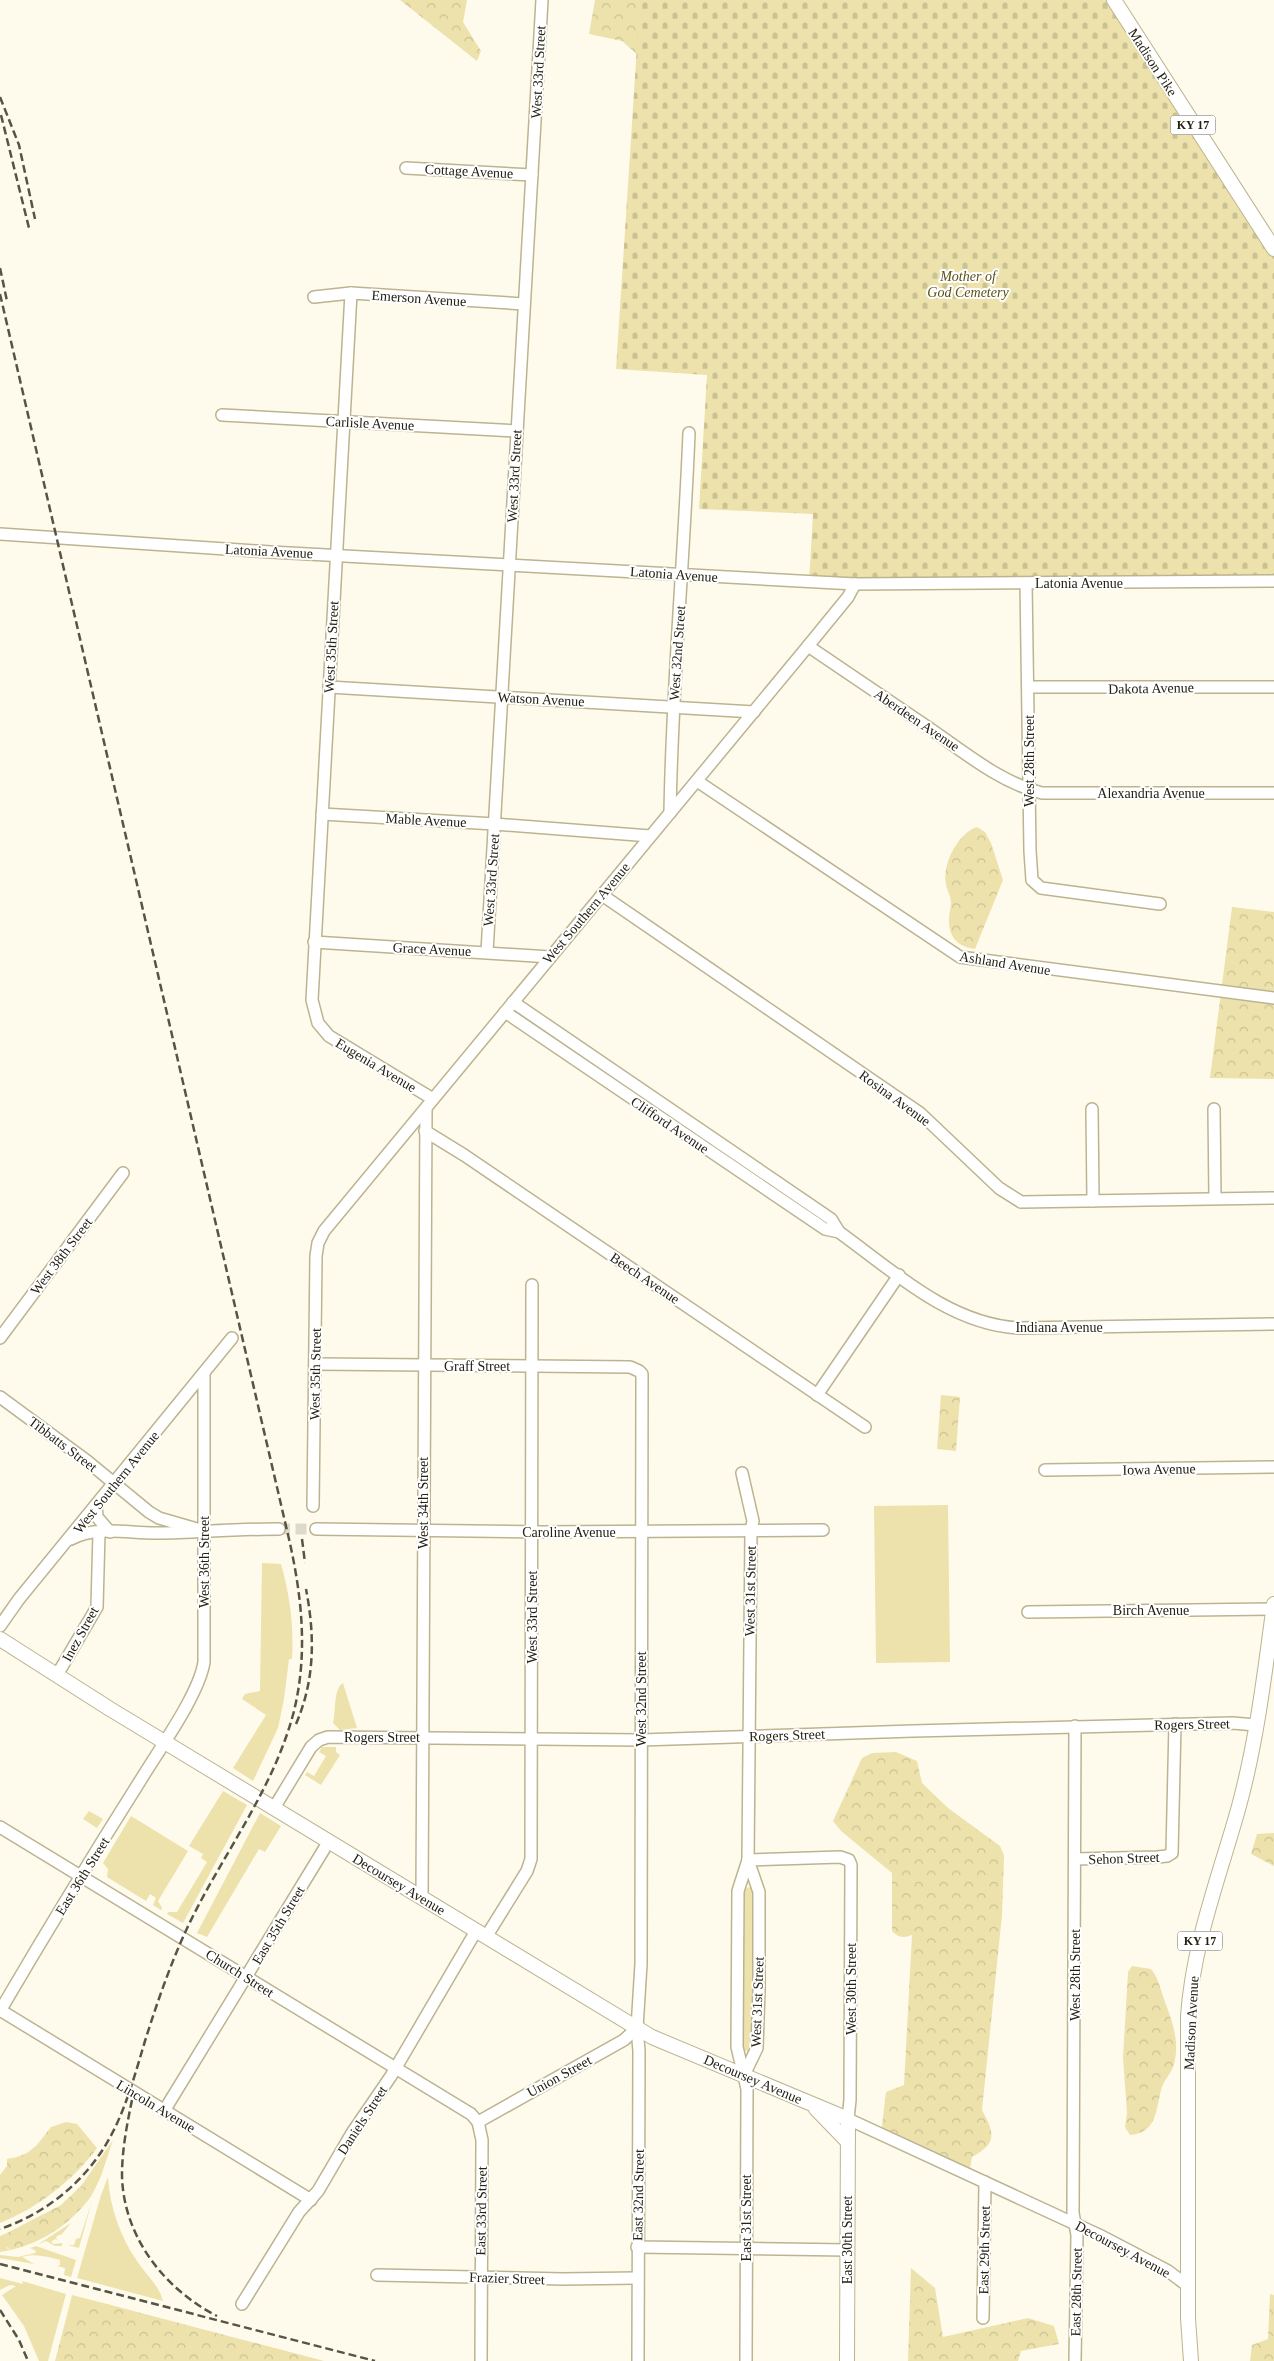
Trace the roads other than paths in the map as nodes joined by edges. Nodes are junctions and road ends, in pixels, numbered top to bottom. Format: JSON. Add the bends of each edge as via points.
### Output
{"nodes":[{"id":1,"x":542,"y":0,"type":"edge"},
{"id":2,"x":1114,"y":0,"type":"edge"},
{"id":3,"x":406,"y":168,"type":"dead end"},
{"id":4,"x":532,"y":175,"type":"junction"},
{"id":5,"x":1274,"y":249,"type":"edge"},
{"id":6,"x":352,"y":293,"type":"junction"},
{"id":7,"x":314,"y":297,"type":"dead end"},
{"id":8,"x":524,"y":304,"type":"junction"},
{"id":9,"x":222,"y":416,"type":"dead end"},
{"id":10,"x":346,"y":421,"type":"junction"},
{"id":11,"x":517,"y":431,"type":"junction"},
{"id":12,"x":689,"y":433,"type":"dead end"},
{"id":13,"x":0,"y":534,"type":"edge"},
{"id":14,"x":337,"y":554,"type":"junction"},
{"id":15,"x":509,"y":564,"type":"junction"},
{"id":16,"x":683,"y":575,"type":"junction"},
{"id":17,"x":1274,"y":581,"type":"edge"},
{"id":18,"x":1026,"y":583,"type":"junction"},
{"id":19,"x":855,"y":584,"type":"junction"},
{"id":20,"x":808,"y":646,"type":"junction"},
{"id":21,"x":329,"y":687,"type":"junction"},
{"id":22,"x":1029,"y":687,"type":"junction"},
{"id":23,"x":1274,"y":687,"type":"edge"},
{"id":24,"x":502,"y":696,"type":"junction"},
{"id":25,"x":673,"y":706,"type":"junction"},
{"id":26,"x":754,"y":712,"type":"junction"},
{"id":27,"x":697,"y":781,"type":"junction"},
{"id":28,"x":1029,"y":790,"type":"junction"},
{"id":29,"x":1274,"y":793,"type":"edge"},
{"id":30,"x":670,"y":813,"type":"junction"},
{"id":31,"x":322,"y":814,"type":"junction"},
{"id":32,"x":495,"y":824,"type":"junction"},
{"id":33,"x":650,"y":836,"type":"junction"},
{"id":34,"x":602,"y":895,"type":"junction"},
{"id":35,"x":1160,"y":904,"type":"dead end"},
{"id":36,"x":314,"y":942,"type":"junction"},
{"id":37,"x":487,"y":952,"type":"junction"},
{"id":38,"x":550,"y":957,"type":"junction"},
{"id":39,"x":1274,"y":998,"type":"edge"},
{"id":40,"x":312,"y":1000,"type":"joint"},
{"id":41,"x":513,"y":1002,"type":"junction"},
{"id":42,"x":505,"y":1012,"type":"junction"},
{"id":43,"x":429,"y":1104,"type":"junction"},
{"id":44,"x":1092,"y":1108,"type":"dead end"},
{"id":45,"x":1214,"y":1109,"type":"dead end"},
{"id":46,"x":425,"y":1131,"type":"junction"},
{"id":47,"x":123,"y":1173,"type":"dead end"},
{"id":48,"x":1214,"y":1198,"type":"junction"},
{"id":49,"x":1274,"y":1198,"type":"edge"},
{"id":50,"x":1093,"y":1201,"type":"junction"},
{"id":51,"x":839,"y":1232,"type":"junction"},
{"id":52,"x":318,"y":1243,"type":"joint"},
{"id":53,"x":864,"y":1250,"type":"joint"},
{"id":54,"x":899,"y":1275,"type":"junction"},
{"id":55,"x":532,"y":1285,"type":"dead end"},
{"id":56,"x":1274,"y":1324,"type":"edge"},
{"id":57,"x":0,"y":1338,"type":"edge"},
{"id":58,"x":232,"y":1338,"type":"dead end"},
{"id":59,"x":315,"y":1364,"type":"junction"},
{"id":60,"x":424,"y":1366,"type":"junction"},
{"id":61,"x":533,"y":1366,"type":"junction"},
{"id":62,"x":639,"y":1370,"type":"joint"},
{"id":63,"x":204,"y":1373,"type":"junction"},
{"id":64,"x":817,"y":1395,"type":"junction"},
{"id":65,"x":0,"y":1397,"type":"edge"},
{"id":66,"x":865,"y":1427,"type":"dead end"},
{"id":67,"x":1274,"y":1468,"type":"edge"},
{"id":68,"x":1045,"y":1470,"type":"dead end"},
{"id":69,"x":742,"y":1474,"type":"dead end"},
{"id":70,"x":113,"y":1483,"type":"junction"},
{"id":71,"x":96,"y":1505,"type":"junction"},
{"id":72,"x":313,"y":1506,"type":"dead end"},
{"id":73,"x":148,"y":1512,"type":"junction"},
{"id":74,"x":279,"y":1529,"type":"tunnel mouth"},
{"id":75,"x":316,"y":1529,"type":"tunnel mouth"},
{"id":76,"x":823,"y":1530,"type":"dead end"},
{"id":77,"x":204,"y":1531,"type":"junction"},
{"id":78,"x":423,"y":1531,"type":"junction"},
{"id":79,"x":751,"y":1531,"type":"junction"},
{"id":80,"x":104,"y":1532,"type":"junction"},
{"id":81,"x":130,"y":1532,"type":"junction"},
{"id":82,"x":532,"y":1532,"type":"junction"},
{"id":83,"x":641,"y":1532,"type":"junction"},
{"id":84,"x":67,"y":1541,"type":"junction"},
{"id":85,"x":1274,"y":1604,"type":"edge"},
{"id":86,"x":1273,"y":1609,"type":"edge"},
{"id":87,"x":1028,"y":1612,"type":"dead end"},
{"id":88,"x":0,"y":1626,"type":"edge"},
{"id":89,"x":0,"y":1639,"type":"edge"},
{"id":90,"x":57,"y":1676,"type":"junction"},
{"id":91,"x":1174,"y":1724,"type":"junction"},
{"id":92,"x":1256,"y":1725,"type":"junction"},
{"id":93,"x":1075,"y":1726,"type":"junction"},
{"id":94,"x":748,"y":1736,"type":"junction"},
{"id":95,"x":424,"y":1738,"type":"junction"},
{"id":96,"x":165,"y":1740,"type":"junction"},
{"id":97,"x":531,"y":1740,"type":"junction"},
{"id":98,"x":641,"y":1740,"type":"junction"},
{"id":99,"x":274,"y":1808,"type":"junction"},
{"id":100,"x":0,"y":1826,"type":"edge"},
{"id":101,"x":329,"y":1841,"type":"junction"},
{"id":102,"x":1076,"y":1859,"type":"junction"},
{"id":103,"x":748,"y":1860,"type":"junction"},
{"id":104,"x":82,"y":1875,"type":"junction"},
{"id":105,"x":422,"y":1898,"type":"junction"},
{"id":106,"x":481,"y":1934,"type":"junction"},
{"id":107,"x":246,"y":1977,"type":"junction"},
{"id":108,"x":0,"y":2011,"type":"edge"},
{"id":109,"x":637,"y":2028,"type":"junction"},
{"id":110,"x":396,"y":2068,"type":"junction"},
{"id":111,"x":744,"y":2075,"type":"junction"},
{"id":112,"x":810,"y":2103,"type":"junction"},
{"id":113,"x":164,"y":2111,"type":"junction"},
{"id":114,"x":848,"y":2119,"type":"junction"},
{"id":115,"x":478,"y":2122,"type":"junction"},
{"id":116,"x":847,"y":2141,"type":"junction"},
{"id":117,"x":985,"y":2182,"type":"junction"},
{"id":118,"x":311,"y":2200,"type":"junction"},
{"id":119,"x":1074,"y":2224,"type":"junction"},
{"id":120,"x":638,"y":2247,"type":"junction"},
{"id":121,"x":746,"y":2248,"type":"junction"},
{"id":122,"x":847,"y":2250,"type":"junction"},
{"id":123,"x":377,"y":2275,"type":"dead end"},
{"id":124,"x":481,"y":2277,"type":"junction"},
{"id":125,"x":637,"y":2278,"type":"junction"},
{"id":126,"x":1188,"y":2286,"type":"junction"},
{"id":127,"x":242,"y":2304,"type":"dead end"},
{"id":128,"x":983,"y":2318,"type":"dead end"},
{"id":129,"x":481,"y":2361,"type":"edge"},
{"id":130,"x":638,"y":2361,"type":"edge"},
{"id":131,"x":746,"y":2361,"type":"edge"},
{"id":132,"x":846,"y":2361,"type":"edge"},
{"id":133,"x":1075,"y":2361,"type":"edge"},
{"id":134,"x":1191,"y":2361,"type":"edge"}],
"edges":[{"from":1,"to":4,"type":"street","name":"West 33rd Street"},
{"from":2,"to":5,"type":"main road","name":"Madison Pike","number":"KY 17"},
{"from":3,"to":4,"type":"street","name":"Cottage Avenue"},
{"from":4,"to":8,"type":"street","name":"West 33rd Street"},
{"from":6,"to":7,"type":"street","name":"Emerson Avenue"},
{"from":6,"to":8,"type":"street","name":"Emerson Avenue"},
{"from":6,"to":10,"type":"street","name":"West 35th Street"},
{"from":8,"to":11,"type":"street","name":"West 33rd Street"},
{"from":9,"to":10,"type":"street","name":"Carlisle Avenue"},
{"from":10,"to":11,"type":"street","name":"Carlisle Avenue"},
{"from":10,"to":14,"type":"street","name":"West 35th Street"},
{"from":11,"to":15,"type":"street","name":"West 33rd Street"},
{"from":12,"to":16,"type":"street","name":"West 32nd Street"},
{"from":13,"to":14,"type":"street","name":"Latonia Avenue"},
{"from":14,"to":15,"type":"street","name":"Latonia Avenue"},
{"from":14,"to":21,"type":"street","name":"West 35th Street"},
{"from":15,"to":16,"type":"street","name":"Latonia Avenue"},
{"from":15,"to":24,"type":"street","name":"West 33rd Street"},
{"from":16,"to":19,"type":"street","name":"Latonia Avenue"},
{"from":16,"to":25,"type":"street","name":"West 32nd Street"},
{"from":17,"to":18,"type":"street","name":"Latonia Avenue"},
{"from":18,"to":19,"type":"street","name":"Latonia Avenue"},
{"from":18,"to":22,"type":"street","name":"West 28th Street"},
{"from":19,"to":20,"type":"street","name":"West Southern Avenue"},
{"from":20,"to":26,"type":"street","name":"West Southern Avenue"},
{"from":20,"to":28,"type":"street","name":"Aberdeen Avenue","via":[[960,750]]},
{"from":21,"to":24,"type":"street","name":"Watson Avenue"},
{"from":21,"to":31,"type":"street","name":"West 35th Street"},
{"from":22,"to":23,"type":"street","name":"Dakota Avenue"},
{"from":22,"to":28,"type":"street","name":"West 28th Street"},
{"from":24,"to":25,"type":"street","name":"Watson Avenue"},
{"from":24,"to":32,"type":"street","name":"West 33rd Street"},
{"from":25,"to":26,"type":"street","name":"Watson Avenue"},
{"from":25,"to":30,"type":"street","name":"West 32nd Street"},
{"from":26,"to":27,"type":"street","name":"West Southern Avenue"},
{"from":27,"to":30,"type":"street","name":"West Southern Avenue"},
{"from":27,"to":39,"type":"street","name":"Ashland Avenue","via":[[960,957]]},
{"from":28,"to":29,"type":"street","name":"Alexandria Avenue","via":[[1042,793]]},
{"from":28,"to":35,"type":"street","name":"West 28th Street","via":[[1032,880],[1041,888]]},
{"from":30,"to":33,"type":"street","name":"West Southern Avenue"},
{"from":31,"to":32,"type":"street","name":"Mable Avenue"},
{"from":31,"to":36,"type":"street","name":"West 35th Street"},
{"from":32,"to":33,"type":"street","name":"Mable Avenue"},
{"from":32,"to":37,"type":"street","name":"West 33rd Street"},
{"from":33,"to":34,"type":"street","name":"West Southern Avenue"},
{"from":34,"to":38,"type":"street","name":"West Southern Avenue"},
{"from":34,"to":50,"type":"street","name":"Rosina Avenue","via":[[920,1113],[988,1179],[1013,1198],[1028,1203]]},
{"from":36,"to":37,"type":"street","name":"Grace Avenue"},
{"from":36,"to":40,"type":"street","name":"West 35th Street"},
{"from":37,"to":38,"type":"street","name":"Grace Avenue"},
{"from":38,"to":41,"type":"street","name":"West Southern Avenue"},
{"from":40,"to":43,"type":"street","name":"Eugenia Avenue","via":[[318,1023],[329,1036]]},
{"from":41,"to":42,"type":"street","name":"West Southern Avenue"},
{"from":41,"to":51,"type":"street","name":"Clifford Avenue","via":[[831,1219]]},
{"from":42,"to":43,"type":"street","name":"West Southern Avenue"},
{"from":42,"to":51,"type":"street","name":"Clifford Avenue","via":[[825,1230]]},
{"from":43,"to":46,"type":"street","name":"West 34th Street"},
{"from":43,"to":52,"type":"street","name":"West Southern Avenue","via":[[334,1218]]},
{"from":44,"to":50,"type":"street"},
{"from":45,"to":48,"type":"street"},
{"from":46,"to":60,"type":"street","name":"West 34th Street"},
{"from":46,"to":64,"type":"street","name":"Beech Avenue"},
{"from":47,"to":57,"type":"street","name":"West 38th Street"},
{"from":48,"to":49,"type":"street","name":"Rosina Avenue"},
{"from":48,"to":50,"type":"street","name":"Rosina Avenue"},
{"from":51,"to":53,"type":"street","name":"Clifford Avenue"},
{"from":52,"to":59,"type":"street","name":"West 35th Street"},
{"from":53,"to":54,"type":"street","name":"Indiana Avenue"},
{"from":54,"to":56,"type":"street","name":"Indiana Avenue","via":[[953,1310],[983,1323],[1006,1327]]},
{"from":54,"to":64,"type":"street"},
{"from":55,"to":61,"type":"street","name":"West 33rd Street"},
{"from":58,"to":63,"type":"street","name":"West Southern Avenue"},
{"from":59,"to":60,"type":"street","name":"Graff Street"},
{"from":59,"to":72,"type":"street","name":"West 35th Street"},
{"from":60,"to":61,"type":"street","name":"Graff Street"},
{"from":60,"to":78,"type":"street","name":"West 34th Street"},
{"from":61,"to":62,"type":"street","name":"Graff Street","via":[[630,1367]]},
{"from":61,"to":82,"type":"street","name":"West 33rd Street"},
{"from":62,"to":83,"type":"street","name":"West 32nd Street","via":[[642,1382]]},
{"from":63,"to":70,"type":"street","name":"West Southern Avenue"},
{"from":63,"to":77,"type":"street","name":"West 36th Street"},
{"from":64,"to":66,"type":"street","name":"Beech Avenue"},
{"from":65,"to":70,"type":"street","name":"Tibbatts Street"},
{"from":67,"to":68,"type":"street","name":"Iowa Avenue"},
{"from":69,"to":79,"type":"street","name":"West 31st Street","via":[[753,1521]]},
{"from":70,"to":71,"type":"street","name":"West Southern Avenue"},
{"from":70,"to":73,"type":"street","name":"Tibbatts Street"},
{"from":71,"to":80,"type":"street"},
{"from":71,"to":84,"type":"street","name":"West Southern Avenue"},
{"from":73,"to":77,"type":"street","name":"Tibbatts Street"},
{"from":73,"to":81,"type":"street","via":[[147,1522]]},
{"from":74,"to":77,"type":"street"},
{"from":75,"to":78,"type":"street","name":"Caroline Avenue"},
{"from":76,"to":79,"type":"street","name":"Caroline Avenue"},
{"from":77,"to":81,"type":"street"},
{"from":77,"to":96,"type":"street","name":"West 36th Street","via":[[202,1674]]},
{"from":78,"to":82,"type":"street","name":"Caroline Avenue"},
{"from":78,"to":95,"type":"street","name":"West 34th Street"},
{"from":79,"to":83,"type":"street","name":"Caroline Avenue"},
{"from":79,"to":94,"type":"street","name":"West 31st Street"},
{"from":80,"to":81,"type":"street"},
{"from":80,"to":84,"type":"street","via":[[86,1533]]},
{"from":80,"to":90,"type":"street","name":"Inez Street","via":[[97,1607]]},
{"from":82,"to":83,"type":"street","name":"Caroline Avenue"},
{"from":82,"to":97,"type":"street","name":"West 33rd Street"},
{"from":83,"to":98,"type":"street","name":"West 32nd Street"},
{"from":84,"to":88,"type":"street","name":"West Southern Avenue"},
{"from":85,"to":86,"type":"main road","name":"Madison Avenue","number":"KY 17"},
{"from":86,"to":87,"type":"street","name":"Birch Avenue"},
{"from":86,"to":92,"type":"main road","name":"Madison Avenue","number":"KY 17"},
{"from":89,"to":90,"type":"main road","name":"Decoursey Avenue"},
{"from":90,"to":96,"type":"main road","name":"Decoursey Avenue"},
{"from":91,"to":92,"type":"street","name":"Rogers Street"},
{"from":91,"to":93,"type":"street","name":"Rogers Street"},
{"from":91,"to":102,"type":"street","name":"Sehon Street","via":[[1172,1853],[1157,1857]]},
{"from":92,"to":126,"type":"main road","name":"Madison Avenue","number":"KY 17","via":[[1239,1805],[1190,1986]]},
{"from":93,"to":94,"type":"street","name":"Rogers Street"},
{"from":93,"to":102,"type":"street","name":"West 28th Street"},
{"from":94,"to":98,"type":"street","name":"Rogers Street"},
{"from":94,"to":103,"type":"street","name":"West 31st Street"},
{"from":95,"to":97,"type":"street","name":"Rogers Street"},
{"from":95,"to":99,"type":"street","name":"Rogers Street","via":[[328,1737],[319,1740],[311,1747]]},
{"from":95,"to":105,"type":"street","name":"West 34th Street"},
{"from":96,"to":99,"type":"main road","name":"Decoursey Avenue"},
{"from":96,"to":104,"type":"street","name":"East 36th Street"},
{"from":97,"to":98,"type":"street","name":"Rogers Street"},
{"from":97,"to":106,"type":"street","name":"West 33rd Street","via":[[531,1859],[527,1870]]},
{"from":98,"to":109,"type":"street","name":"West 32nd Street"},
{"from":99,"to":101,"type":"main road","name":"Decoursey Avenue"},
{"from":100,"to":104,"type":"street","name":"Church Street"},
{"from":101,"to":105,"type":"main road","name":"Decoursey Avenue"},
{"from":101,"to":107,"type":"street","name":"East 35th Street"},
{"from":102,"to":119,"type":"street","name":"West 28th Street"},
{"from":103,"to":111,"type":"street","name":"West 31st Street","via":[[738,1891],[737,2047]]},
{"from":103,"to":111,"type":"street","name":"West 31st Street","via":[[759,1892],[759,1988],[757,2048]]},
{"from":103,"to":114,"type":"street","name":"West 30th Street","via":[[840,1857],[849,1860],[851,1865],[852,1998]]},
{"from":104,"to":107,"type":"street","name":"Church Street"},
{"from":104,"to":108,"type":"street","name":"East 36th Street"},
{"from":105,"to":106,"type":"main road","name":"Decoursey Avenue"},
{"from":106,"to":109,"type":"main road","name":"Decoursey Avenue"},
{"from":106,"to":110,"type":"street","name":"Daniels Street"},
{"from":107,"to":110,"type":"street","name":"Church Street"},
{"from":107,"to":113,"type":"street","name":"East 35th Street"},
{"from":108,"to":113,"type":"street","name":"Lincoln Avenue"},
{"from":109,"to":111,"type":"main road","name":"Decoursey Avenue"},
{"from":109,"to":115,"type":"street","name":"Union Street","via":[[624,2040]]},
{"from":109,"to":120,"type":"street","name":"East 32nd Street"},
{"from":110,"to":115,"type":"street","name":"Church Street","via":[[471,2114]]},
{"from":110,"to":118,"type":"street","name":"Daniels Street"},
{"from":111,"to":112,"type":"main road","name":"Decoursey Avenue"},
{"from":111,"to":121,"type":"street","name":"East 31st Street","via":[[747,2089]]},
{"from":112,"to":114,"type":"main road","name":"Decoursey Avenue"},
{"from":112,"to":116,"type":"main road","name":"Decoursey Avenue"},
{"from":113,"to":118,"type":"street","name":"Lincoln Avenue"},
{"from":114,"to":116,"type":"main road","name":"East 30th Street"},
{"from":114,"to":117,"type":"street","name":"Decoursey Avenue"},
{"from":115,"to":124,"type":"street","name":"East 33rd Street","via":[[482,2140]]},
{"from":116,"to":122,"type":"main road","name":"East 30th Street"},
{"from":117,"to":119,"type":"street","name":"Decoursey Avenue"},
{"from":117,"to":128,"type":"street","name":"East 29th Street"},
{"from":118,"to":127,"type":"street","name":"Daniels Street","via":[[299,2212]]},
{"from":119,"to":126,"type":"street","name":"Decoursey Avenue","via":[[1099,2234]]},
{"from":119,"to":133,"type":"street","name":"East 28th Street","via":[[1077,2235]]},
{"from":120,"to":121,"type":"street"},
{"from":120,"to":125,"type":"street","name":"East 32nd Street"},
{"from":121,"to":122,"type":"street"},
{"from":121,"to":131,"type":"street","name":"East 31st Street"},
{"from":122,"to":132,"type":"main road","name":"East 30th Street"},
{"from":123,"to":124,"type":"street","name":"Frazier Street"},
{"from":124,"to":125,"type":"street","name":"Frazier Street"},
{"from":124,"to":129,"type":"street","name":"East 33rd Street"},
{"from":125,"to":130,"type":"street","name":"East 32nd Street"},
{"from":126,"to":134,"type":"main road","name":"Madison Avenue","number":"KY 17"}]}
